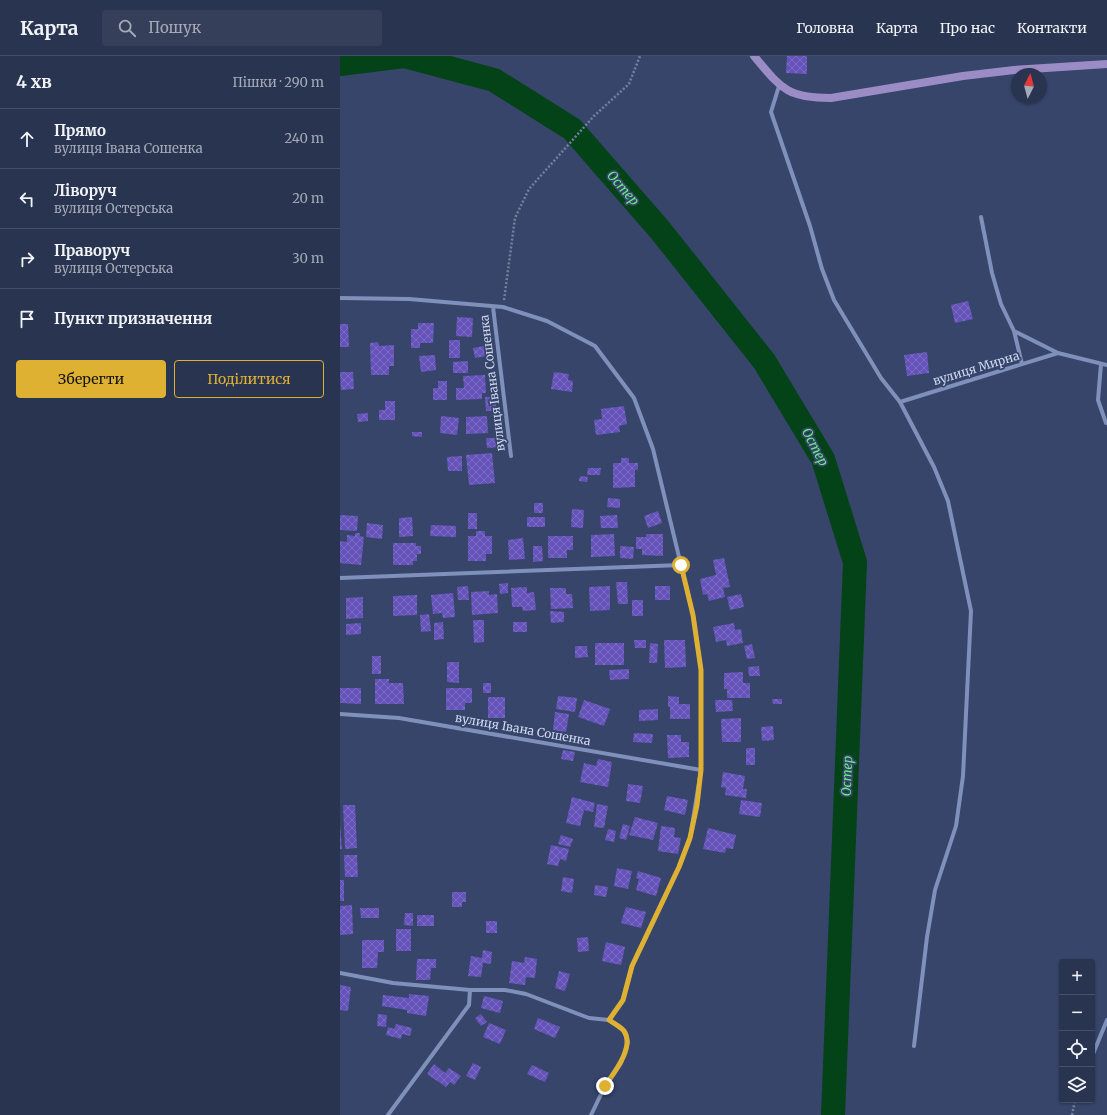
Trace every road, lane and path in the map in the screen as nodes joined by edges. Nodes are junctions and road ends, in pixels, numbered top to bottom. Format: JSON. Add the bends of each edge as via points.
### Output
{"nodes":[{"id":1,"x":640,"y":56,"type":"edge"},
{"id":2,"x":754,"y":56,"type":"edge"},
{"id":3,"x":1107,"y":64,"type":"edge"},
{"id":4,"x":779,"y":86,"type":"junction"},
{"id":5,"x":980,"y":216,"type":"dead end"},
{"id":6,"x":340,"y":298,"type":"edge"},
{"id":7,"x":493,"y":306,"type":"junction"},
{"id":8,"x":504,"y":307,"type":"junction"},
{"id":9,"x":1014,"y":331,"type":"junction"},
{"id":10,"x":1058,"y":353,"type":"junction"},
{"id":11,"x":1022,"y":364,"type":"junction"},
{"id":12,"x":1101,"y":364,"type":"junction"},
{"id":13,"x":1107,"y":365,"type":"edge"},
{"id":14,"x":900,"y":402,"type":"junction"},
{"id":15,"x":1106,"y":422,"type":"dead end"},
{"id":16,"x":511,"y":456,"type":"dead end"},
{"id":17,"x":681,"y":565,"type":"junction"},
{"id":18,"x":340,"y":578,"type":"edge"},
{"id":19,"x":340,"y":714,"type":"edge"},
{"id":20,"x":701,"y":770,"type":"junction"},
{"id":21,"x":340,"y":973,"type":"edge"},
{"id":22,"x":470,"y":990,"type":"junction"},
{"id":23,"x":609,"y":1020,"type":"junction"},
{"id":24,"x":1107,"y":1020,"type":"edge"},
{"id":25,"x":914,"y":1046,"type":"dead end"},
{"id":26,"x":1095,"y":1049,"type":"edge"},
{"id":27,"x":1074,"y":1103,"type":"edge"},
{"id":28,"x":388,"y":1115,"type":"edge"},
{"id":29,"x":591,"y":1115,"type":"edge"},
{"id":30,"x":1072,"y":1115,"type":"edge"}],
"edges":[{"from":1,"to":8,"type":"path","via":[[629,84],[594,116],[529,188],[515,218]]},
{"from":2,"to":4,"type":"street"},
{"from":3,"to":4,"type":"street","via":[[970,75],[831,98],[795,95]]},
{"from":4,"to":14,"type":"street","via":[[771,112],[822,269],[834,300],[881,378]]},
{"from":5,"to":9,"type":"street","via":[[1001,304]]},
{"from":6,"to":7,"type":"street","name":"вулиця Івана Сошенка","via":[[409,299]]},
{"from":7,"to":8,"type":"street","name":"вулиця Івана Сошенка"},
{"from":7,"to":16,"type":"street","name":"вулиця Івана Сошенка"},
{"from":8,"to":17,"type":"street","name":"вулиця Івана Сошенка","via":[[547,321],[595,346],[634,398],[653,449]]},
{"from":9,"to":10,"type":"street"},
{"from":9,"to":11,"type":"street"},
{"from":10,"to":11,"type":"street","name":"вулиця Мирна"},
{"from":10,"to":12,"type":"street"},
{"from":11,"to":14,"type":"street","name":"вулиця Мирна"},
{"from":12,"to":13,"type":"street"},
{"from":12,"to":15,"type":"street","via":[[1098,400]]},
{"from":14,"to":25,"type":"street","via":[[934,467],[948,501],[971,611],[963,776],[956,826],[935,890]]},
{"from":17,"to":18,"type":"street"},
{"from":17,"to":20,"type":"street","name":"вулиця Івана Сошенка","via":[[693,615],[701,670]]},
{"from":19,"to":20,"type":"street","name":"вулиця Івана Сошенка","via":[[399,718]]},
{"from":20,"to":23,"type":"street","name":"вулиця Івана Сошенка","via":[[690,838],[632,966],[623,1000]]},
{"from":21,"to":22,"type":"street","via":[[393,983]]},
{"from":22,"to":23,"type":"street","via":[[505,990],[526,994],[589,1018]]},
{"from":22,"to":28,"type":"street","via":[[469,1005]]},
{"from":23,"to":29,"type":"street","via":[[624,1031],[628,1042],[621,1063],[605,1086]]},
{"from":24,"to":26,"type":"street"},
{"from":27,"to":30,"type":"path"}]}
